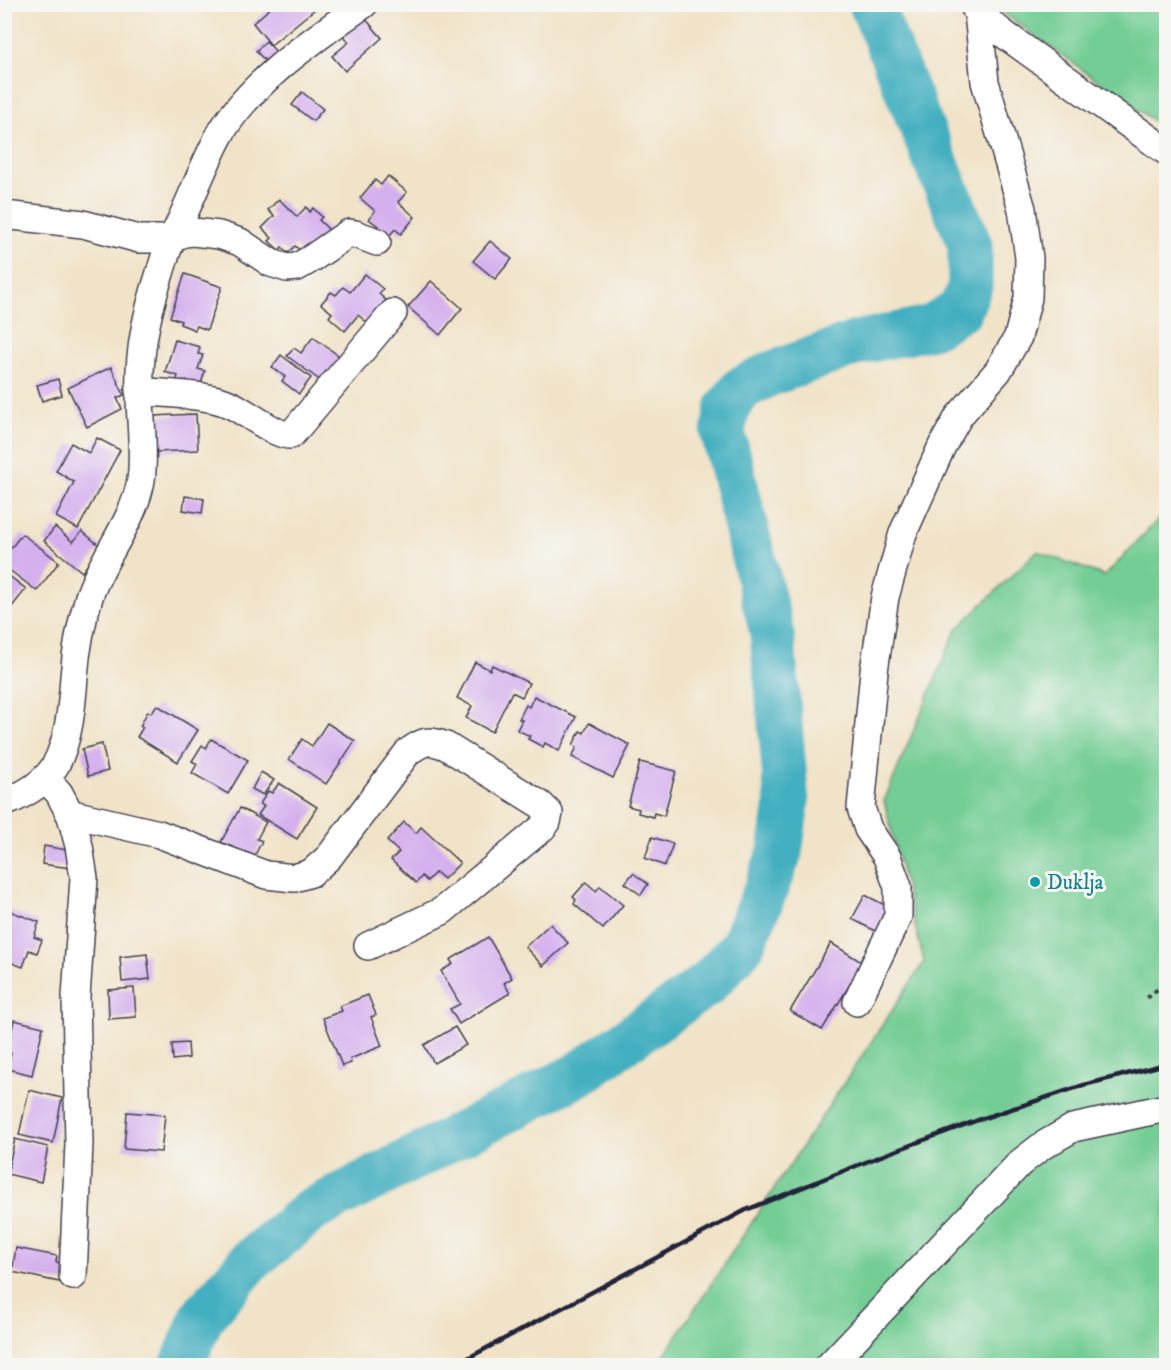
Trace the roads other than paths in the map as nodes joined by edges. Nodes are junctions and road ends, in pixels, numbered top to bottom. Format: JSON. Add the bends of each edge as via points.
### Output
{"nodes":[{"id":1,"x":364,"y":4,"type":"edge"},
{"id":2,"x":975,"y":9,"type":"edge"},
{"id":3,"x":1167,"y":151,"type":"edge"},
{"id":4,"x":4,"y":215,"type":"edge"},
{"id":5,"x":171,"y":239,"type":"junction"},
{"id":6,"x":377,"y":242,"type":"dead end"},
{"id":7,"x":393,"y":313,"type":"dead end"},
{"id":8,"x":140,"y":391,"type":"junction"},
{"id":9,"x":45,"y":778,"type":"junction"},
{"id":10,"x":4,"y":803,"type":"edge"},
{"id":11,"x":70,"y":816,"type":"junction"},
{"id":12,"x":368,"y":946,"type":"dead end"},
{"id":13,"x":857,"y":1002,"type":"dead end"},
{"id":14,"x":1167,"y":1108,"type":"edge"},
{"id":15,"x":73,"y":1276,"type":"dead end"},
{"id":16,"x":829,"y":1365,"type":"edge"}],
"edges":[{"from":1,"to":5,"type":"street","via":[[288,60],[238,110],[222,132]]},
{"from":2,"to":3,"type":"street","via":[[1001,33]]},
{"from":2,"to":13,"type":"street","via":[[985,82],[1022,209],[1029,258],[1028,298],[1013,346],[998,371],[959,416],[942,446],[903,533],[885,597],[861,808],[898,887],[898,916]]},
{"from":4,"to":5,"type":"street","via":[[83,224],[139,239]]},
{"from":5,"to":6,"type":"street","via":[[183,233],[219,235],[287,268],[297,267],[349,233]]},
{"from":5,"to":8,"type":"street","via":[[146,317]]},
{"from":7,"to":8,"type":"street","via":[[291,435],[280,433],[226,402]]},
{"from":8,"to":9,"type":"street","via":[[141,481],[90,594],[81,628],[68,727],[56,765]]},
{"from":9,"to":10,"type":"street"},
{"from":9,"to":11,"type":"street","via":[[59,793]]},
{"from":11,"to":12,"type":"street","via":[[159,834],[266,875],[294,878],[311,873],[329,857],[408,752],[420,742],[435,741],[549,813],[542,828],[442,911]]},
{"from":11,"to":15,"type":"street","via":[[84,878],[76,997],[79,1144]]},
{"from":14,"to":16,"type":"street","via":[[1073,1128],[1042,1146],[1020,1163]]}]}
